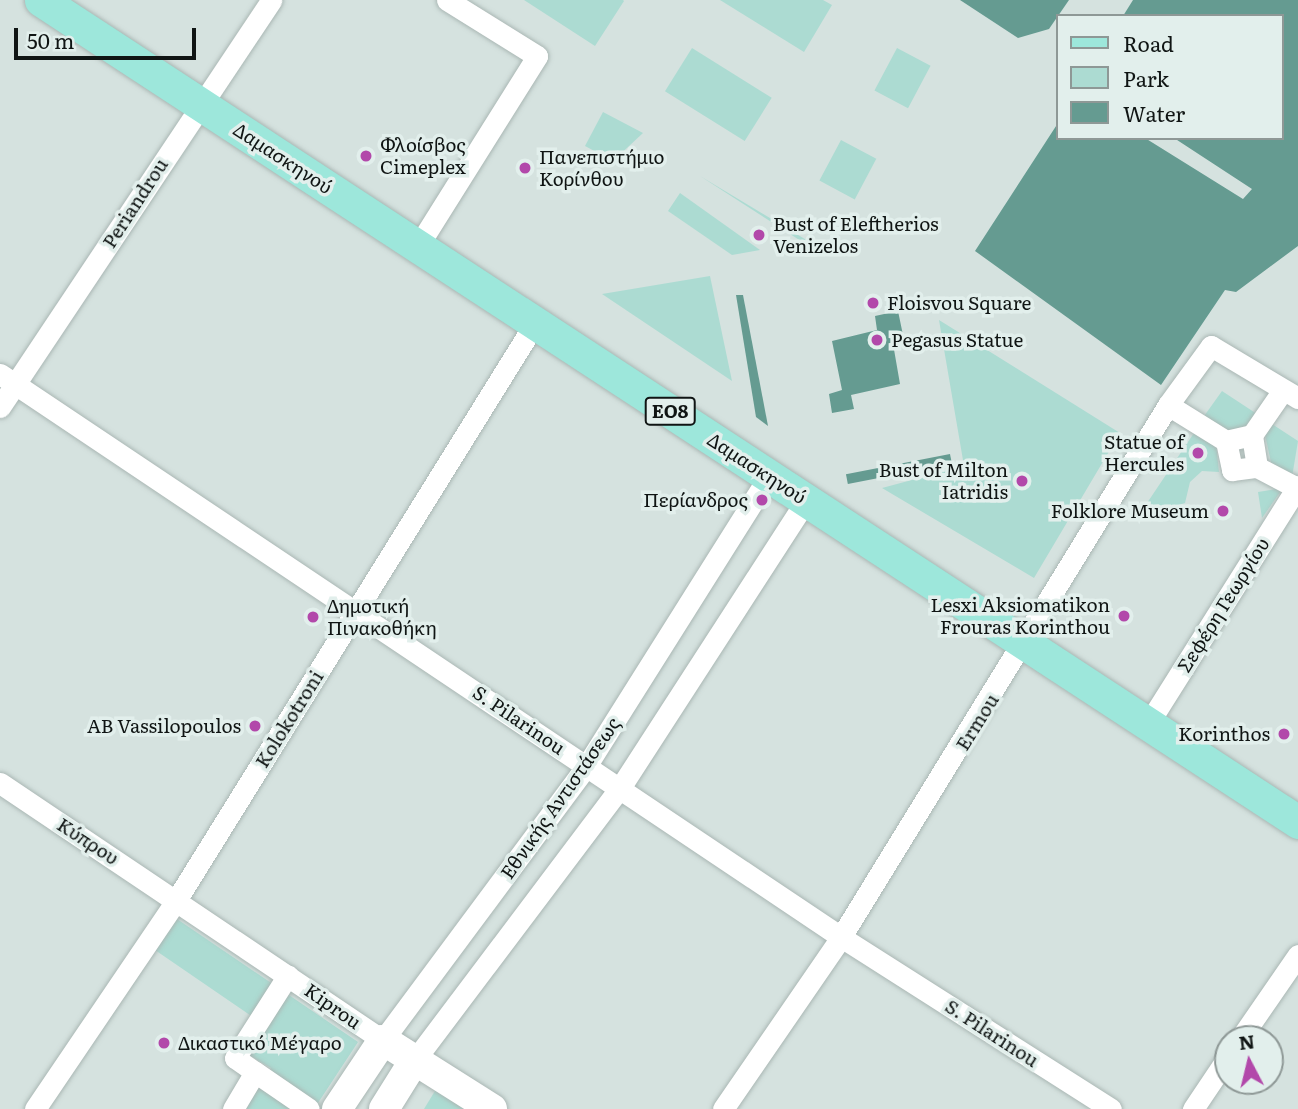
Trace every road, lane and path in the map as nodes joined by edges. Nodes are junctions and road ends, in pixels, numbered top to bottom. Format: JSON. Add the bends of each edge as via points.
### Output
{"nodes":[{"id":1,"x":41,"y":0,"type":"edge"},
{"id":2,"x":271,"y":0,"type":"edge"},
{"id":3,"x":447,"y":0,"type":"edge"},
{"id":4,"x":200,"y":104,"type":"junction"},
{"id":5,"x":418,"y":246,"type":"junction"},
{"id":6,"x":535,"y":323,"type":"junction"},
{"id":7,"x":8,"y":379,"type":"edge"},
{"id":8,"x":1291,"y":394,"type":"edge"},
{"id":9,"x":1168,"y":405,"type":"junction"},
{"id":10,"x":0,"y":407,"type":"edge"},
{"id":11,"x":1252,"y":435,"type":"junction"},
{"id":12,"x":1226,"y":441,"type":"junction"},
{"id":13,"x":1257,"y":467,"type":"junction"},
{"id":14,"x":769,"y":476,"type":"junction"},
{"id":15,"x":1298,"y":487,"type":"edge"},
{"id":16,"x":806,"y":500,"type":"junction"},
{"id":17,"x":356,"y":611,"type":"junction"},
{"id":18,"x":1026,"y":644,"type":"junction"},
{"id":19,"x":1148,"y":723,"type":"junction"},
{"id":20,"x":587,"y":765,"type":"junction"},
{"id":21,"x":0,"y":783,"type":"edge"},
{"id":22,"x":620,"y":788,"type":"junction"},
{"id":23,"x":1298,"y":822,"type":"edge"},
{"id":24,"x":177,"y":899,"type":"junction"},
{"id":25,"x":841,"y":937,"type":"junction"},
{"id":26,"x":1298,"y":954,"type":"edge"},
{"id":27,"x":288,"y":975,"type":"junction"},
{"id":28,"x":1250,"y":1025,"type":"edge"},
{"id":29,"x":383,"y":1040,"type":"junction"},
{"id":30,"x":414,"y":1061,"type":"junction"},
{"id":31,"x":255,"y":1072,"type":"junction"},
{"id":32,"x":1214,"y":1078,"type":"edge"},
{"id":33,"x":35,"y":1109,"type":"edge"},
{"id":34,"x":233,"y":1109,"type":"edge"},
{"id":35,"x":309,"y":1109,"type":"edge"},
{"id":36,"x":337,"y":1109,"type":"edge"},
{"id":37,"x":384,"y":1109,"type":"edge"},
{"id":38,"x":492,"y":1109,"type":"edge"},
{"id":39,"x":723,"y":1109,"type":"edge"},
{"id":40,"x":1111,"y":1109,"type":"edge"},
{"id":41,"x":1193,"y":1109,"type":"edge"}],
"edges":[{"from":1,"to":4,"type":"main road","name":"Δαμασκηνού","number":"ΕΟ8"},
{"from":2,"to":4,"type":"street","name":"Periandrou"},
{"from":3,"to":5,"type":"street","via":[[537,56]]},
{"from":4,"to":5,"type":"main road","name":"Δαμασκηνού","number":"ΕΟ8"},
{"from":4,"to":7,"type":"street","name":"Periandrou"},
{"from":5,"to":6,"type":"main road","name":"Δαμασκηνού","number":"ΕΟ8"},
{"from":6,"to":14,"type":"main road","name":"Δαμασκηνού","number":"ΕΟ8"},
{"from":6,"to":17,"type":"street","name":"Kolokotroni"},
{"from":7,"to":10,"type":"street","name":"Periandrou"},
{"from":7,"to":17,"type":"street","name":"S. Pilarinou"},
{"from":8,"to":9,"type":"street","name":"Ermou","via":[[1211,346]]},
{"from":8,"to":11,"type":"street"},
{"from":9,"to":12,"type":"street"},
{"from":9,"to":18,"type":"street","name":"Ermou"},
{"from":11,"to":12,"type":"street"},
{"from":11,"to":13,"type":"street"},
{"from":12,"to":13,"type":"street","via":[[1232,470]]},
{"from":13,"to":15,"type":"street"},
{"from":14,"to":16,"type":"main road","name":"Δαμασκηνού","number":"ΕΟ8"},
{"from":14,"to":20,"type":"street","name":"Εθνικής Αντιστάσεως"},
{"from":15,"to":19,"type":"street","name":"Σεφέρη Γεωργίου"},
{"from":16,"to":18,"type":"main road","name":"Δαμασκηνού","number":"ΕΟ8"},
{"from":16,"to":22,"type":"street","name":"Εθνικής Αντιστάσεως"},
{"from":17,"to":20,"type":"street","name":"S. Pilarinou"},
{"from":17,"to":24,"type":"street","name":"Kolokotroni"},
{"from":18,"to":19,"type":"main road","name":"Δαμασκηνού","number":"ΕΟ8"},
{"from":18,"to":25,"type":"street","name":"Ermou"},
{"from":19,"to":23,"type":"main road","name":"Δαμασκηνού","number":"ΕΟ8"},
{"from":20,"to":22,"type":"street","name":"S. Pilarinou"},
{"from":20,"to":29,"type":"street","name":"Εθνικής Αντιστάσεως"},
{"from":21,"to":24,"type":"street","name":"Κύπρου"},
{"from":22,"to":25,"type":"street","name":"S. Pilarinou"},
{"from":22,"to":30,"type":"street","name":"Εθνικής Αντιστάσεως"},
{"from":24,"to":27,"type":"street","name":"Kiprou"},
{"from":24,"to":33,"type":"street","name":"Kolokotroni"},
{"from":25,"to":39,"type":"street","name":"Ermou"},
{"from":25,"to":40,"type":"street","name":"S. Pilarinou"},
{"from":26,"to":28,"type":"street"},
{"from":27,"to":29,"type":"street","name":"Kiprou"},
{"from":27,"to":31,"type":"street","via":[[235,1058]]},
{"from":29,"to":30,"type":"street","name":"Kiprou"},
{"from":29,"to":36,"type":"street","name":"Εθνικής Αντιστάσεως"},
{"from":30,"to":37,"type":"street","name":"Εθνικής Αντιστάσεως"},
{"from":30,"to":38,"type":"street","name":"Kiprou"},
{"from":31,"to":34,"type":"street"},
{"from":31,"to":35,"type":"street"},
{"from":32,"to":41,"type":"street"}]}
